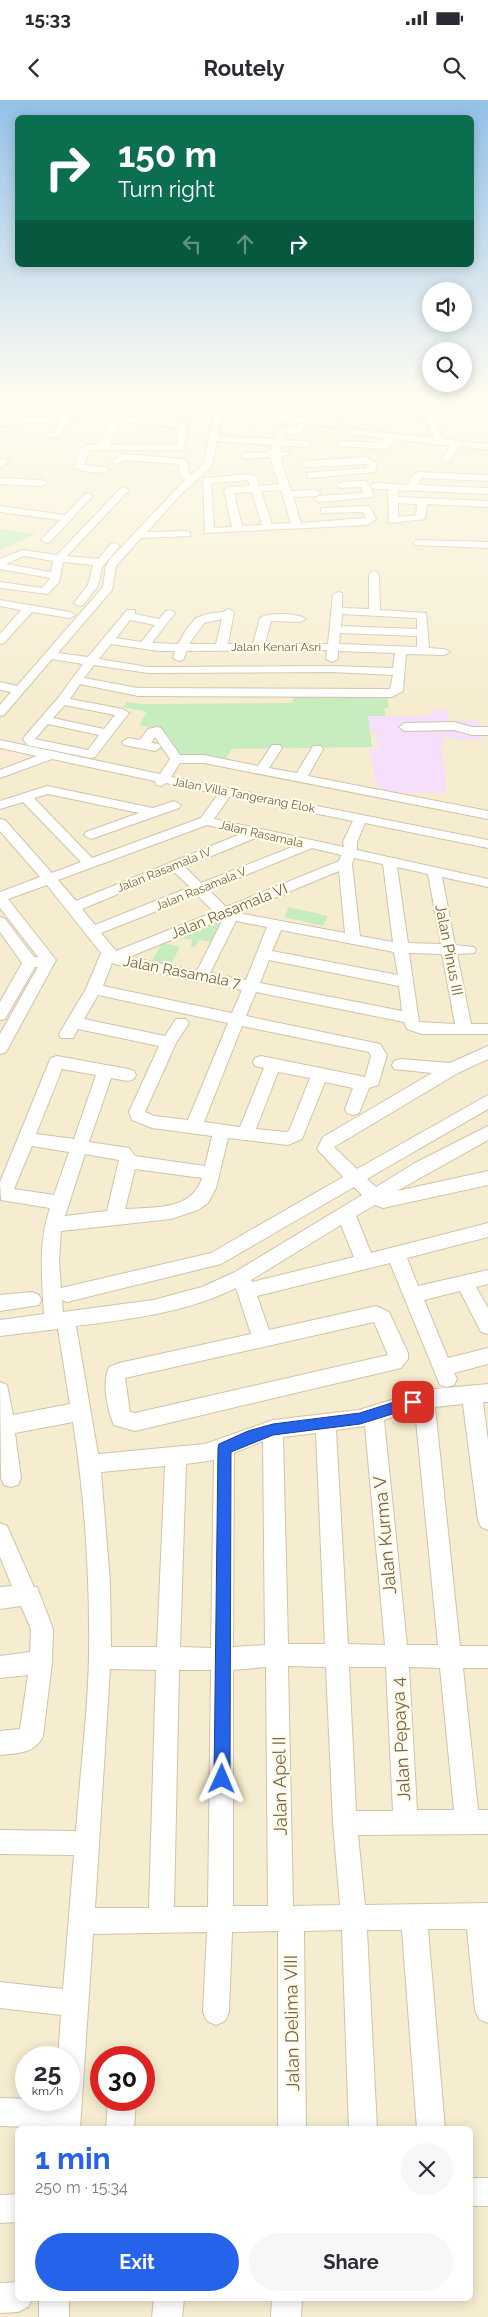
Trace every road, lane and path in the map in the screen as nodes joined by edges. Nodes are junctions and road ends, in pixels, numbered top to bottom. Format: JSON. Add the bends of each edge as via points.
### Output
{"nodes":[{"id":1,"x":88,"y":496,"type":"dead end"},
{"id":2,"x":118,"y":496,"type":"edge"},
{"id":3,"x":172,"y":496,"type":"edge"},
{"id":4,"x":219,"y":496,"type":"edge"},
{"id":5,"x":219,"y":496,"type":"edge"},
{"id":6,"x":258,"y":496,"type":"edge"},
{"id":7,"x":304,"y":496,"type":"edge"},
{"id":8,"x":314,"y":496,"type":"edge"},
{"id":9,"x":392,"y":496,"type":"edge"},
{"id":10,"x":466,"y":496,"type":"edge"},
{"id":11,"x":392,"y":500,"type":"junction"},
{"id":12,"x":422,"y":501,"type":"junction"},
{"id":13,"x":467,"y":503,"type":"junction"},
{"id":14,"x":220,"y":504,"type":"junction"},
{"id":15,"x":488,"y":504,"type":"edge"},
{"id":16,"x":0,"y":509,"type":"edge"},
{"id":17,"x":155,"y":511,"type":"junction"},
{"id":18,"x":324,"y":511,"type":"junction"},
{"id":19,"x":221,"y":517,"type":"junction"},
{"id":20,"x":67,"y":518,"type":"junction"},
{"id":21,"x":329,"y":524,"type":"junction"},
{"id":22,"x":297,"y":525,"type":"junction"},
{"id":23,"x":171,"y":527,"type":"junction"},
{"id":24,"x":268,"y":527,"type":"junction"},
{"id":25,"x":238,"y":529,"type":"junction"},
{"id":26,"x":135,"y":533,"type":"junction"},
{"id":27,"x":186,"y":534,"type":"dead end"},
{"id":28,"x":34,"y":538,"type":"dead end"},
{"id":29,"x":46,"y":540,"type":"junction"},
{"id":30,"x":418,"y":543,"type":"dead end"},
{"id":31,"x":72,"y":544,"type":"junction"},
{"id":32,"x":488,"y":546,"type":"edge"},
{"id":33,"x":58,"y":557,"type":"junction"},
{"id":34,"x":102,"y":560,"type":"junction"},
{"id":35,"x":0,"y":565,"type":"edge"},
{"id":36,"x":374,"y":574,"type":"dead end"},
{"id":37,"x":54,"y":576,"type":"junction"},
{"id":38,"x":0,"y":585,"type":"edge"},
{"id":39,"x":93,"y":586,"type":"junction"},
{"id":40,"x":108,"y":588,"type":"junction"},
{"id":41,"x":338,"y":595,"type":"dead end"},
{"id":42,"x":0,"y":604,"type":"edge"},
{"id":43,"x":30,"y":608,"type":"junction"},
{"id":44,"x":338,"y":611,"type":"junction"},
{"id":45,"x":170,"y":612,"type":"dead end"},
{"id":46,"x":375,"y":612,"type":"junction"},
{"id":47,"x":70,"y":615,"type":"junction"},
{"id":48,"x":162,"y":622,"type":"junction"},
{"id":49,"x":298,"y":629,"type":"junction"},
{"id":50,"x":336,"y":629,"type":"junction"},
{"id":51,"x":423,"y":633,"type":"junction"},
{"id":52,"x":109,"y":640,"type":"junction"},
{"id":53,"x":0,"y":641,"type":"edge"},
{"id":54,"x":144,"y":646,"type":"junction"},
{"id":55,"x":333,"y":647,"type":"junction"},
{"id":56,"x":181,"y":648,"type":"junction"},
{"id":57,"x":221,"y":648,"type":"junction"},
{"id":58,"x":258,"y":648,"type":"junction"},
{"id":59,"x":401,"y":650,"type":"junction"},
{"id":60,"x":423,"y":651,"type":"junction"},
{"id":61,"x":49,"y":652,"type":"junction"},
{"id":62,"x":444,"y":652,"type":"dead end"},
{"id":63,"x":96,"y":660,"type":"junction"},
{"id":64,"x":331,"y":669,"type":"junction"},
{"id":65,"x":175,"y":670,"type":"junction"},
{"id":66,"x":399,"y":672,"type":"junction"},
{"id":67,"x":76,"y":680,"type":"junction"},
{"id":68,"x":6,"y":691,"type":"edge"},
{"id":69,"x":330,"y":691,"type":"junction"},
{"id":70,"x":170,"y":692,"type":"junction"},
{"id":71,"x":62,"y":701,"type":"junction"},
{"id":72,"x":0,"y":712,"type":"edge"},
{"id":73,"x":44,"y":720,"type":"junction"},
{"id":74,"x":405,"y":727,"type":"dead end"},
{"id":75,"x":488,"y":731,"type":"edge"},
{"id":76,"x":107,"y":733,"type":"junction"},
{"id":77,"x":128,"y":742,"type":"dead end"},
{"id":78,"x":0,"y":744,"type":"edge"},
{"id":79,"x":276,"y":748,"type":"dead end"},
{"id":80,"x":317,"y":749,"type":"dead end"},
{"id":81,"x":0,"y":750,"type":"edge"},
{"id":82,"x":173,"y":755,"type":"junction"},
{"id":83,"x":47,"y":757,"type":"junction"},
{"id":84,"x":262,"y":769,"type":"junction"},
{"id":85,"x":0,"y":774,"type":"edge"},
{"id":86,"x":301,"y":777,"type":"junction"},
{"id":87,"x":162,"y":781,"type":"junction"},
{"id":88,"x":342,"y":786,"type":"junction"},
{"id":89,"x":225,"y":793,"type":"junction"},
{"id":90,"x":25,"y":796,"type":"junction"},
{"id":91,"x":0,"y":805,"type":"edge"},
{"id":92,"x":174,"y":805,"type":"dead end"},
{"id":93,"x":330,"y":811,"type":"junction"},
{"id":94,"x":153,"y":812,"type":"junction"},
{"id":95,"x":488,"y":814,"type":"edge"},
{"id":96,"x":206,"y":821,"type":"junction"},
{"id":97,"x":363,"y":821,"type":"junction"},
{"id":98,"x":0,"y":823,"type":"edge"},
{"id":99,"x":255,"y":833,"type":"junction"},
{"id":100,"x":91,"y":835,"type":"dead end"},
{"id":101,"x":436,"y":836,"type":"junction"},
{"id":102,"x":488,"y":844,"type":"edge"},
{"id":103,"x":309,"y":845,"type":"junction"},
{"id":104,"x":488,"y":848,"type":"edge"},
{"id":105,"x":348,"y":855,"type":"junction"},
{"id":106,"x":389,"y":861,"type":"junction"},
{"id":107,"x":90,"y":864,"type":"junction"},
{"id":108,"x":176,"y":866,"type":"junction"},
{"id":109,"x":434,"y":872,"type":"junction"},
{"id":110,"x":51,"y":879,"type":"junction"},
{"id":111,"x":485,"y":882,"type":"edge"},
{"id":112,"x":201,"y":890,"type":"junction"},
{"id":113,"x":488,"y":896,"type":"edge"},
{"id":114,"x":0,"y":898,"type":"edge"},
{"id":115,"x":74,"y":907,"type":"junction"},
{"id":116,"x":229,"y":915,"type":"junction"},
{"id":117,"x":0,"y":922,"type":"edge"},
{"id":118,"x":276,"y":924,"type":"junction"},
{"id":119,"x":93,"y":931,"type":"junction"},
{"id":120,"x":353,"y":939,"type":"junction"},
{"id":121,"x":400,"y":948,"type":"junction"},
{"id":122,"x":450,"y":950,"type":"junction"},
{"id":123,"x":469,"y":950,"type":"dead end"},
{"id":124,"x":264,"y":954,"type":"junction"},
{"id":125,"x":111,"y":955,"type":"junction"},
{"id":126,"x":49,"y":960,"type":"junction"},
{"id":127,"x":30,"y":963,"type":"junction"},
{"id":128,"x":202,"y":976,"type":"junction"},
{"id":129,"x":405,"y":982,"type":"junction"},
{"id":130,"x":250,"y":986,"type":"junction"},
{"id":131,"x":94,"y":989,"type":"junction"},
{"id":132,"x":0,"y":1015,"type":"edge"},
{"id":133,"x":410,"y":1018,"type":"junction"},
{"id":134,"x":238,"y":1020,"type":"junction"},
{"id":135,"x":181,"y":1024,"type":"dead end"},
{"id":136,"x":464,"y":1029,"type":"junction"},
{"id":137,"x":488,"y":1029,"type":"edge"},
{"id":138,"x":68,"y":1034,"type":"junction"},
{"id":139,"x":169,"y":1042,"type":"junction"},
{"id":140,"x":0,"y":1048,"type":"edge"},
{"id":141,"x":488,"y":1052,"type":"edge"},
{"id":142,"x":57,"y":1062,"type":"junction"},
{"id":143,"x":400,"y":1065,"type":"dead end"},
{"id":144,"x":452,"y":1070,"type":"junction"},
{"id":145,"x":105,"y":1071,"type":"junction"},
{"id":146,"x":320,"y":1075,"type":"junction"},
{"id":147,"x":128,"y":1076,"type":"dead end"},
{"id":148,"x":362,"y":1084,"type":"junction"},
{"id":149,"x":488,"y":1101,"type":"edge"},
{"id":150,"x":353,"y":1109,"type":"dead end"},
{"id":151,"x":193,"y":1128,"type":"junction"},
{"id":152,"x":221,"y":1131,"type":"junction"},
{"id":153,"x":488,"y":1132,"type":"edge"},
{"id":154,"x":245,"y":1135,"type":"junction"},
{"id":155,"x":26,"y":1139,"type":"junction"},
{"id":156,"x":80,"y":1148,"type":"junction"},
{"id":157,"x":128,"y":1162,"type":"junction"},
{"id":158,"x":212,"y":1173,"type":"junction"},
{"id":159,"x":488,"y":1178,"type":"edge"},
{"id":160,"x":356,"y":1179,"type":"junction"},
{"id":161,"x":2,"y":1192,"type":"edge"},
{"id":162,"x":378,"y":1198,"type":"junction"},
{"id":163,"x":61,"y":1202,"type":"junction"},
{"id":164,"x":346,"y":1214,"type":"junction"},
{"id":165,"x":114,"y":1217,"type":"junction"},
{"id":166,"x":53,"y":1225,"type":"junction"},
{"id":167,"x":488,"y":1230,"type":"edge"},
{"id":168,"x":396,"y":1254,"type":"junction"},
{"id":169,"x":365,"y":1262,"type":"junction"},
{"id":170,"x":488,"y":1277,"type":"edge"},
{"id":171,"x":464,"y":1282,"type":"junction"},
{"id":172,"x":244,"y":1284,"type":"junction"},
{"id":173,"x":412,"y":1295,"type":"junction"},
{"id":174,"x":32,"y":1300,"type":"dead end"},
{"id":175,"x":0,"y":1303,"type":"edge"},
{"id":176,"x":58,"y":1311,"type":"junction"},
{"id":177,"x":488,"y":1326,"type":"edge"},
{"id":178,"x":0,"y":1328,"type":"edge"},
{"id":179,"x":262,"y":1340,"type":"junction"},
{"id":180,"x":488,"y":1356,"type":"edge"},
{"id":181,"x":0,"y":1391,"type":"edge"},
{"id":182,"x":480,"y":1393,"type":"edge"},
{"id":183,"x":424,"y":1399,"type":"junction"},
{"id":184,"x":82,"y":1411,"type":"junction"},
{"id":185,"x":374,"y":1415,"type":"junction"},
{"id":186,"x":326,"y":1423,"type":"junction"},
{"id":187,"x":4,"y":1426,"type":"junction"},
{"id":188,"x":273,"y":1429,"type":"junction"},
{"id":189,"x":224,"y":1448,"type":"junction"},
{"id":190,"x":4,"y":1450,"type":"edge"},
{"id":191,"x":176,"y":1456,"type":"junction"},
{"id":192,"x":90,"y":1464,"type":"junction"},
{"id":193,"x":11,"y":1478,"type":"dead end"},
{"id":194,"x":488,"y":1520,"type":"edge"},
{"id":195,"x":0,"y":1534,"type":"edge"},
{"id":196,"x":29,"y":1595,"type":"junction"},
{"id":197,"x":0,"y":1598,"type":"edge"},
{"id":198,"x":278,"y":1655,"type":"junction"},
{"id":199,"x":397,"y":1655,"type":"junction"},
{"id":200,"x":338,"y":1656,"type":"junction"},
{"id":201,"x":450,"y":1657,"type":"junction"},
{"id":202,"x":488,"y":1657,"type":"edge"},
{"id":203,"x":100,"y":1658,"type":"junction"},
{"id":204,"x":168,"y":1659,"type":"junction"},
{"id":205,"x":224,"y":1659,"type":"junction"},
{"id":206,"x":41,"y":1662,"type":"junction"},
{"id":207,"x":0,"y":1666,"type":"edge"},
{"id":208,"x":0,"y":1743,"type":"edge"},
{"id":209,"x":477,"y":1822,"type":"edge"},
{"id":210,"x":345,"y":1823,"type":"junction"},
{"id":211,"x":406,"y":1823,"type":"junction"},
{"id":212,"x":0,"y":1842,"type":"edge"},
{"id":213,"x":86,"y":1843,"type":"junction"},
{"id":214,"x":483,"y":1916,"type":"edge"},
{"id":215,"x":354,"y":1917,"type":"junction"},
{"id":216,"x":414,"y":1917,"type":"junction"},
{"id":217,"x":286,"y":1918,"type":"junction"},
{"id":218,"x":161,"y":1919,"type":"junction"},
{"id":219,"x":220,"y":1919,"type":"junction"},
{"id":220,"x":81,"y":1921,"type":"junction"},
{"id":221,"x":0,"y":1995,"type":"edge"},
{"id":222,"x":76,"y":2004,"type":"junction"},
{"id":223,"x":488,"y":2010,"type":"edge"},
{"id":224,"x":216,"y":2012,"type":"dead end"},
{"id":225,"x":73,"y":2046,"type":"edge"},
{"id":226,"x":23,"y":2111,"type":"edge"},
{"id":227,"x":121,"y":2111,"type":"edge"},
{"id":228,"x":0,"y":2112,"type":"edge"},
{"id":229,"x":120,"y":2126,"type":"edge"},
{"id":230,"x":292,"y":2126,"type":"edge"},
{"id":231,"x":363,"y":2126,"type":"edge"},
{"id":232,"x":431,"y":2126,"type":"edge"},
{"id":233,"x":473,"y":2192,"type":"edge"},
{"id":234,"x":488,"y":2192,"type":"edge"},
{"id":235,"x":15,"y":2208,"type":"edge"},
{"id":236,"x":0,"y":2209,"type":"edge"},
{"id":237,"x":15,"y":2297,"type":"edge"},
{"id":238,"x":0,"y":2298,"type":"edge"},
{"id":239,"x":54,"y":2301,"type":"edge"},
{"id":240,"x":169,"y":2301,"type":"edge"},
{"id":241,"x":287,"y":2301,"type":"edge"},
{"id":242,"x":54,"y":2317,"type":"edge"},
{"id":243,"x":168,"y":2317,"type":"edge"},
{"id":244,"x":286,"y":2317,"type":"edge"}],
"edges":[{"from":1,"to":20,"type":"street"},
{"from":2,"to":31,"type":"street"},
{"from":3,"to":17,"type":"street"},
{"from":4,"to":14,"type":"street"},
{"from":5,"to":14,"type":"street"},
{"from":6,"to":24,"type":"street"},
{"from":7,"to":22,"type":"street"},
{"from":8,"to":18,"type":"street"},
{"from":9,"to":11,"type":"street"},
{"from":10,"to":13,"type":"street"},
{"from":11,"to":12,"type":"street"},
{"from":11,"to":12,"type":"street","via":[[394,521],[421,517]]},
{"from":12,"to":13,"type":"street"},
{"from":13,"to":15,"type":"street"},
{"from":14,"to":19,"type":"street"},
{"from":14,"to":19,"type":"street"},
{"from":16,"to":20,"type":"street"},
{"from":17,"to":23,"type":"street","via":[[170,511]]},
{"from":17,"to":26,"type":"street"},
{"from":18,"to":21,"type":"street"},
{"from":18,"to":21,"type":"street","via":[[370,511],[369,521]]},
{"from":19,"to":25,"type":"street"},
{"from":19,"to":25,"type":"street","via":[[209,531]]},
{"from":20,"to":29,"type":"street"},
{"from":21,"to":22,"type":"street"},
{"from":22,"to":24,"type":"street"},
{"from":23,"to":26,"type":"street"},
{"from":23,"to":27,"type":"street"},
{"from":24,"to":25,"type":"street"},
{"from":26,"to":34,"type":"street"},
{"from":26,"to":40,"type":"street","via":[[112,563]]},
{"from":28,"to":29,"type":"street"},
{"from":29,"to":31,"type":"street"},
{"from":30,"to":32,"type":"street"},
{"from":31,"to":33,"type":"street"},
{"from":33,"to":34,"type":"street"},
{"from":33,"to":35,"type":"street","via":[[23,553]]},
{"from":33,"to":37,"type":"street"},
{"from":34,"to":39,"type":"street","via":[[97,566]]},
{"from":35,"to":37,"type":"street"},
{"from":36,"to":46,"type":"street"},
{"from":37,"to":38,"type":"street","via":[[53,584],[44,592]]},
{"from":39,"to":40,"type":"street"},
{"from":39,"to":47,"type":"street"},
{"from":40,"to":61,"type":"street"},
{"from":41,"to":44,"type":"street"},
{"from":42,"to":43,"type":"street"},
{"from":43,"to":47,"type":"street"},
{"from":43,"to":53,"type":"street"},
{"from":44,"to":46,"type":"street"},
{"from":44,"to":50,"type":"street"},
{"from":45,"to":48,"type":"street"},
{"from":46,"to":51,"type":"street","via":[[422,615]]},
{"from":47,"to":61,"type":"street"},
{"from":48,"to":52,"type":"street","via":[[129,614]]},
{"from":48,"to":54,"type":"street"},
{"from":49,"to":55,"type":"street","name":"Jalan Kenari Asri"},
{"from":49,"to":58,"type":"street","name":"Jalan Kenari Asri"},
{"from":49,"to":58,"type":"street","via":[[266,618]]},
{"from":50,"to":51,"type":"street"},
{"from":50,"to":55,"type":"street"},
{"from":51,"to":60,"type":"street"},
{"from":52,"to":54,"type":"street","name":"Jalan Kenari Asri"},
{"from":52,"to":63,"type":"street"},
{"from":54,"to":56,"type":"street","name":"Jalan Kenari Asri"},
{"from":55,"to":59,"type":"street","name":"Jalan Kenari Asri"},
{"from":55,"to":64,"type":"street"},
{"from":56,"to":57,"type":"street","name":"Jalan Kenari Asri"},
{"from":56,"to":57,"type":"street","via":[[199,622],[229,614]]},
{"from":56,"to":65,"type":"street"},
{"from":57,"to":58,"type":"street","name":"Jalan Kenari Asri"},
{"from":59,"to":60,"type":"street","name":"Jalan Kenari Asri"},
{"from":59,"to":66,"type":"street"},
{"from":60,"to":62,"type":"street","name":"Jalan Kenari Asri"},
{"from":61,"to":63,"type":"street"},
{"from":61,"to":68,"type":"street"},
{"from":63,"to":65,"type":"street","via":[[148,670]]},
{"from":63,"to":67,"type":"street"},
{"from":64,"to":65,"type":"street"},
{"from":64,"to":66,"type":"street"},
{"from":64,"to":69,"type":"street"},
{"from":65,"to":70,"type":"street"},
{"from":66,"to":69,"type":"street","via":[[396,692]]},
{"from":67,"to":70,"type":"street","via":[[138,692]]},
{"from":67,"to":71,"type":"street"},
{"from":68,"to":72,"type":"street"},
{"from":69,"to":70,"type":"street"},
{"from":71,"to":73,"type":"street"},
{"from":71,"to":76,"type":"street","via":[[123,714]]},
{"from":73,"to":76,"type":"street"},
{"from":73,"to":76,"type":"street","via":[[29,741],[91,754]]},
{"from":74,"to":75,"type":"street","via":[[454,726],[472,732]]},
{"from":77,"to":82,"type":"street"},
{"from":78,"to":83,"type":"street","name":"Jalan Villa Tangerang Elok"},
{"from":79,"to":84,"type":"street"},
{"from":80,"to":86,"type":"street"},
{"from":81,"to":83,"type":"street","name":"Jalan Villa Tangerang Elok"},
{"from":82,"to":84,"type":"street","via":[[204,759],[226,757]]},
{"from":82,"to":87,"type":"street"},
{"from":83,"to":85,"type":"street"},
{"from":83,"to":87,"type":"street","name":"Jalan Villa Tangerang Elok"},
{"from":84,"to":86,"type":"street"},
{"from":86,"to":88,"type":"street"},
{"from":87,"to":89,"type":"street","name":"Jalan Villa Tangerang Elok"},
{"from":88,"to":93,"type":"street"},
{"from":88,"to":95,"type":"street"},
{"from":89,"to":93,"type":"street","name":"Jalan Villa Tangerang Elok","via":[[307,810]]},
{"from":89,"to":96,"type":"street","name":"Jalan Rasamala"},
{"from":90,"to":91,"type":"street"},
{"from":90,"to":94,"type":"street","via":[[55,791]]},
{"from":90,"to":107,"type":"street"},
{"from":92,"to":94,"type":"street"},
{"from":93,"to":97,"type":"street","name":"Jalan Villa Tangerang Elok"},
{"from":94,"to":100,"type":"street"},
{"from":96,"to":99,"type":"street","name":"Jalan Rasamala"},
{"from":96,"to":107,"type":"street"},
{"from":97,"to":101,"type":"street","name":"Jalan Villa Tangerang Elok"},
{"from":97,"to":105,"type":"street","via":[[358,844]]},
{"from":98,"to":110,"type":"street"},
{"from":99,"to":103,"type":"street","name":"Jalan Rasamala"},
{"from":99,"to":108,"type":"street","name":"Jalan Rasamala IV"},
{"from":101,"to":102,"type":"street","name":"Jalan Villa Tangerang Elok"},
{"from":101,"to":104,"type":"street","name":"Jalan Villa Tangerang Elok"},
{"from":103,"to":105,"type":"street","name":"Jalan Rasamala"},
{"from":103,"to":112,"type":"street","name":"Jalan Rasamala V"},
{"from":105,"to":106,"type":"street","name":"Jalan Rasamala"},
{"from":105,"to":116,"type":"street","name":"Jalan Rasamala VI"},
{"from":105,"to":120,"type":"street"},
{"from":106,"to":109,"type":"street","name":"Jalan Rasamala"},
{"from":106,"to":121,"type":"street"},
{"from":107,"to":110,"type":"street"},
{"from":108,"to":112,"type":"street"},
{"from":108,"to":115,"type":"street","name":"Jalan Rasamala IV"},
{"from":109,"to":111,"type":"street","name":"Jalan Rasamala"},
{"from":109,"to":122,"type":"street","name":"Jalan Pinus III"},
{"from":110,"to":114,"type":"street"},
{"from":110,"to":115,"type":"street"},
{"from":111,"to":113,"type":"street"},
{"from":112,"to":116,"type":"street"},
{"from":112,"to":119,"type":"street","name":"Jalan Rasamala V"},
{"from":114,"to":126,"type":"street"},
{"from":115,"to":119,"type":"street"},
{"from":116,"to":118,"type":"street"},
{"from":116,"to":125,"type":"street","name":"Jalan Rasamala VI"},
{"from":116,"to":128,"type":"street"},
{"from":117,"to":127,"type":"street"},
{"from":118,"to":120,"type":"street"},
{"from":118,"to":124,"type":"street"},
{"from":119,"to":125,"type":"street"},
{"from":120,"to":121,"type":"street"},
{"from":121,"to":122,"type":"street"},
{"from":121,"to":129,"type":"street"},
{"from":122,"to":123,"type":"street"},
{"from":122,"to":136,"type":"street","name":"Jalan Pinus III"},
{"from":124,"to":129,"type":"street"},
{"from":124,"to":130,"type":"street"},
{"from":125,"to":128,"type":"street","name":"Jalan Rasamala 7"},
{"from":125,"to":131,"type":"street"},
{"from":126,"to":127,"type":"street"},
{"from":126,"to":140,"type":"street"},
{"from":127,"to":132,"type":"street"},
{"from":128,"to":130,"type":"street","name":"Jalan Rasamala 7"},
{"from":129,"to":133,"type":"street"},
{"from":130,"to":133,"type":"street","name":"Jalan Rasamala 7"},
{"from":130,"to":134,"type":"street"},
{"from":131,"to":134,"type":"street"},
{"from":131,"to":138,"type":"street"},
{"from":133,"to":136,"type":"street","name":"Jalan Rasamala 7","via":[[412,1026],[422,1029]]},
{"from":134,"to":148,"type":"street","via":[[374,1048],[378,1051],[379,1061],[372,1081]]},
{"from":134,"to":151,"type":"street"},
{"from":135,"to":139,"type":"street"},
{"from":136,"to":137,"type":"street"},
{"from":138,"to":139,"type":"street"},
{"from":138,"to":142,"type":"street"},
{"from":139,"to":151,"type":"street","via":[[137,1114],[152,1122]]},
{"from":141,"to":144,"type":"street"},
{"from":142,"to":145,"type":"street"},
{"from":142,"to":155,"type":"street"},
{"from":143,"to":144,"type":"street"},
{"from":144,"to":160,"type":"street","via":[[329,1140],[325,1149]]},
{"from":145,"to":147,"type":"street"},
{"from":145,"to":156,"type":"street"},
{"from":146,"to":148,"type":"street"},
{"from":146,"to":154,"type":"street","via":[[293,1137],[281,1140]]},
{"from":146,"to":154,"type":"street","via":[[267,1064]]},
{"from":148,"to":150,"type":"street"},
{"from":149,"to":160,"type":"street"},
{"from":151,"to":152,"type":"street"},
{"from":152,"to":154,"type":"street"},
{"from":152,"to":158,"type":"street"},
{"from":153,"to":162,"type":"street","via":[[421,1168]]},
{"from":155,"to":156,"type":"street"},
{"from":155,"to":161,"type":"street"},
{"from":156,"to":157,"type":"street","via":[[123,1153]]},
{"from":156,"to":163,"type":"street"},
{"from":157,"to":158,"type":"street"},
{"from":157,"to":165,"type":"street"},
{"from":158,"to":165,"type":"street","via":[[197,1203],[175,1210]]},
{"from":159,"to":162,"type":"street"},
{"from":160,"to":162,"type":"street"},
{"from":160,"to":176,"type":"street","via":[[216,1259]]},
{"from":161,"to":163,"type":"street"},
{"from":162,"to":164,"type":"street"},
{"from":163,"to":166,"type":"street"},
{"from":164,"to":169,"type":"street"},
{"from":164,"to":172,"type":"street"},
{"from":165,"to":166,"type":"street"},
{"from":166,"to":176,"type":"street","via":[[50,1262]]},
{"from":167,"to":168,"type":"street"},
{"from":168,"to":169,"type":"street"},
{"from":168,"to":173,"type":"street"},
{"from":169,"to":172,"type":"street"},
{"from":170,"to":171,"type":"street"},
{"from":171,"to":173,"type":"street"},
{"from":171,"to":177,"type":"street"},
{"from":172,"to":176,"type":"street","via":[[153,1308]]},
{"from":172,"to":179,"type":"street"},
{"from":173,"to":180,"type":"street","via":[[445,1373]]},
{"from":174,"to":175,"type":"street"},
{"from":176,"to":178,"type":"street"},
{"from":176,"to":184,"type":"street"},
{"from":179,"to":179,"type":"street","via":[[119,1371],[115,1381],[121,1419],[135,1422],[398,1359],[382,1318],[376,1314]]},
{"from":181,"to":187,"type":"street"},
{"from":182,"to":183,"type":"street"},
{"from":182,"to":194,"type":"street"},
{"from":183,"to":185,"type":"street"},
{"from":183,"to":201,"type":"street"},
{"from":184,"to":187,"type":"street"},
{"from":184,"to":192,"type":"street"},
{"from":185,"to":186,"type":"street"},
{"from":185,"to":199,"type":"street","name":"Jalan Kurma V"},
{"from":186,"to":188,"type":"street"},
{"from":186,"to":200,"type":"street"},
{"from":187,"to":190,"type":"street"},
{"from":188,"to":189,"type":"street"},
{"from":188,"to":198,"type":"street","name":"Jalan Apel II"},
{"from":189,"to":191,"type":"street"},
{"from":189,"to":205,"type":"street"},
{"from":190,"to":193,"type":"street"},
{"from":191,"to":192,"type":"street"},
{"from":191,"to":204,"type":"street"},
{"from":192,"to":203,"type":"street","via":[[100,1582]]},
{"from":195,"to":196,"type":"street"},
{"from":196,"to":197,"type":"street"},
{"from":196,"to":206,"type":"street","via":[[42,1628]]},
{"from":198,"to":200,"type":"street"},
{"from":198,"to":205,"type":"street"},
{"from":198,"to":217,"type":"street","name":"Jalan Apel II"},
{"from":199,"to":200,"type":"street"},
{"from":199,"to":201,"type":"street"},
{"from":199,"to":211,"type":"street","name":"Jalan Pepaya 4"},
{"from":200,"to":210,"type":"street"},
{"from":201,"to":202,"type":"street"},
{"from":201,"to":209,"type":"street"},
{"from":203,"to":204,"type":"street"},
{"from":203,"to":213,"type":"street"},
{"from":204,"to":205,"type":"street"},
{"from":204,"to":218,"type":"street"},
{"from":205,"to":219,"type":"street"},
{"from":206,"to":207,"type":"street"},
{"from":206,"to":208,"type":"street","via":[[31,1736],[25,1740]]},
{"from":209,"to":211,"type":"street"},
{"from":210,"to":211,"type":"street"},
{"from":210,"to":215,"type":"street"},
{"from":212,"to":213,"type":"street"},
{"from":213,"to":220,"type":"street"},
{"from":214,"to":216,"type":"street"},
{"from":214,"to":223,"type":"street"},
{"from":215,"to":216,"type":"street"},
{"from":215,"to":217,"type":"street"},
{"from":215,"to":231,"type":"street"},
{"from":216,"to":232,"type":"street"},
{"from":217,"to":219,"type":"street"},
{"from":217,"to":230,"type":"street","name":"Jalan Delima VIII"},
{"from":218,"to":219,"type":"street"},
{"from":218,"to":220,"type":"street"},
{"from":219,"to":224,"type":"street"},
{"from":220,"to":222,"type":"street"},
{"from":221,"to":222,"type":"street"},
{"from":222,"to":225,"type":"street"},
{"from":226,"to":228,"type":"street"},
{"from":227,"to":229,"type":"street"},
{"from":233,"to":234,"type":"street"},
{"from":235,"to":236,"type":"street"},
{"from":237,"to":238,"type":"street"},
{"from":239,"to":242,"type":"street"},
{"from":240,"to":243,"type":"street"},
{"from":241,"to":244,"type":"street"}]}
